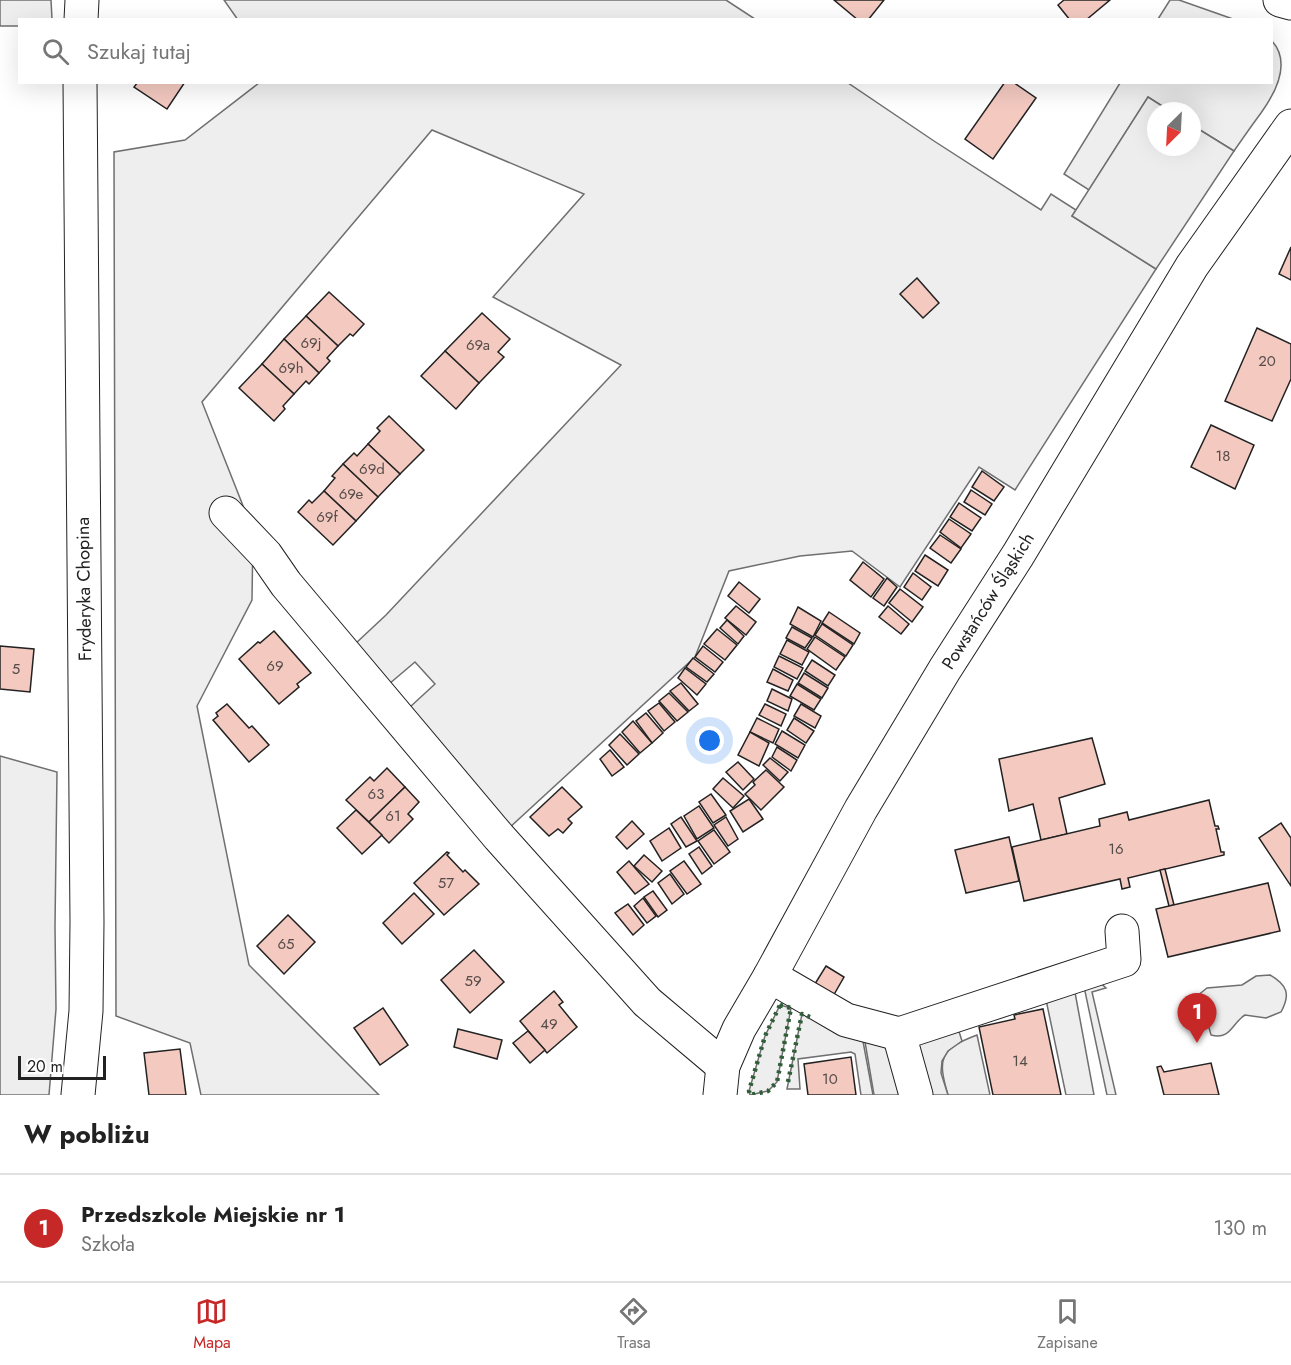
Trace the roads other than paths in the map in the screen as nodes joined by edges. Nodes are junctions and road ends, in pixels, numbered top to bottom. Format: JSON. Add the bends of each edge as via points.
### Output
{"nodes":[{"id":1,"x":82,"y":0,"type":"edge"},
{"id":2,"x":1281,"y":0,"type":"edge"},
{"id":3,"x":1291,"y":3,"type":"edge"},
{"id":4,"x":81,"y":18,"type":"edge"},
{"id":5,"x":80,"y":84,"type":"edge"},
{"id":6,"x":1291,"y":126,"type":"edge"},
{"id":7,"x":226,"y":513,"type":"dead end"},
{"id":8,"x":1122,"y":931,"type":"dead end"},
{"id":9,"x":770,"y":976,"type":"junction"},
{"id":10,"x":899,"y":1034,"type":"junction"},
{"id":11,"x":722,"y":1081,"type":"edge"},
{"id":12,"x":78,"y":1095,"type":"edge"},
{"id":13,"x":916,"y":1095,"type":"edge"}],
"edges":[{"from":1,"to":4,"type":"street"},
{"from":2,"to":3,"type":"street"},
{"from":5,"to":12,"type":"street","name":"Fryderyka Chopina","via":[[87,922],[86,1011]]},
{"from":6,"to":9,"type":"street","name":"Powstańców Śląskich","via":[[1192,266],[861,809]]},
{"from":7,"to":11,"type":"street","via":[[266,555],[294,594],[500,837]]},
{"from":8,"to":10,"type":"street","via":[[1124,960]]},
{"from":9,"to":10,"type":"street","via":[[846,1020]]},
{"from":9,"to":11,"type":"street","name":"Powstańców Śląskich","via":[[739,1029]]},
{"from":10,"to":13,"type":"street"}]}
